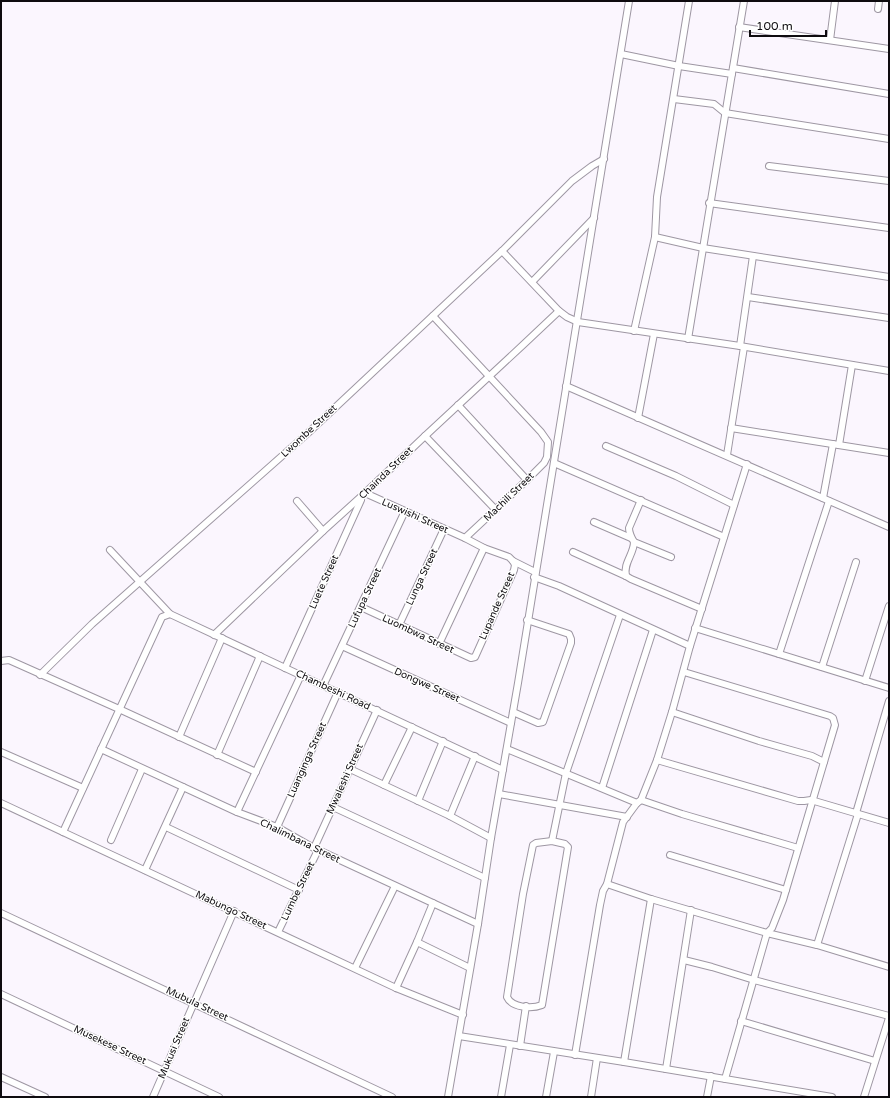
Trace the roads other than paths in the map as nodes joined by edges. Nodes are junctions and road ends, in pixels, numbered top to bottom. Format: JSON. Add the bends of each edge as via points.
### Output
{"nodes":[{"id":1,"x":630,"y":1,"type":"edge"},
{"id":2,"x":689,"y":1,"type":"edge"},
{"id":3,"x":744,"y":1,"type":"edge"},
{"id":4,"x":835,"y":1,"type":"edge"},
{"id":5,"x":879,"y":1,"type":"edge"},
{"id":6,"x":878,"y":9,"type":"dead end"},
{"id":7,"x":739,"y":26,"type":"junction"},
{"id":8,"x":830,"y":40,"type":"junction"},
{"id":9,"x":889,"y":48,"type":"edge"},
{"id":10,"x":621,"y":54,"type":"junction"},
{"id":11,"x":678,"y":66,"type":"junction"},
{"id":12,"x":732,"y":71,"type":"junction"},
{"id":13,"x":889,"y":94,"type":"edge"},
{"id":14,"x":674,"y":99,"type":"junction"},
{"id":15,"x":725,"y":113,"type":"junction"},
{"id":16,"x":889,"y":139,"type":"edge"},
{"id":17,"x":604,"y":159,"type":"junction"},
{"id":18,"x":769,"y":166,"type":"dead end"},
{"id":19,"x":889,"y":181,"type":"edge"},
{"id":20,"x":710,"y":203,"type":"junction"},
{"id":21,"x":594,"y":218,"type":"junction"},
{"id":22,"x":889,"y":228,"type":"edge"},
{"id":23,"x":655,"y":237,"type":"junction"},
{"id":24,"x":703,"y":248,"type":"junction"},
{"id":25,"x":502,"y":250,"type":"junction"},
{"id":26,"x":753,"y":256,"type":"junction"},
{"id":27,"x":889,"y":277,"type":"edge"},
{"id":28,"x":532,"y":282,"type":"junction"},
{"id":29,"x":748,"y":297,"type":"junction"},
{"id":30,"x":559,"y":311,"type":"junction"},
{"id":31,"x":433,"y":316,"type":"junction"},
{"id":32,"x":889,"y":318,"type":"edge"},
{"id":33,"x":578,"y":322,"type":"junction"},
{"id":34,"x":634,"y":330,"type":"junction"},
{"id":35,"x":654,"y":334,"type":"junction"},
{"id":36,"x":688,"y":339,"type":"junction"},
{"id":37,"x":742,"y":347,"type":"junction"},
{"id":38,"x":852,"y":365,"type":"junction"},
{"id":39,"x":889,"y":371,"type":"edge"},
{"id":40,"x":489,"y":376,"type":"junction"},
{"id":41,"x":566,"y":386,"type":"junction"},
{"id":42,"x":458,"y":405,"type":"junction"},
{"id":43,"x":638,"y":418,"type":"junction"},
{"id":44,"x":730,"y":428,"type":"junction"},
{"id":45,"x":425,"y":436,"type":"junction"},
{"id":46,"x":836,"y":444,"type":"junction"},
{"id":47,"x":606,"y":446,"type":"dead end"},
{"id":48,"x":889,"y":453,"type":"edge"},
{"id":49,"x":548,"y":454,"type":"junction"},
{"id":50,"x":727,"y":455,"type":"junction"},
{"id":51,"x":554,"y":461,"type":"junction"},
{"id":52,"x":747,"y":464,"type":"junction"},
{"id":53,"x":527,"y":480,"type":"junction"},
{"id":54,"x":364,"y":495,"type":"junction"},
{"id":55,"x":826,"y":499,"type":"junction"},
{"id":56,"x":641,"y":500,"type":"junction"},
{"id":57,"x":297,"y":501,"type":"dead end"},
{"id":58,"x":734,"y":505,"type":"junction"},
{"id":59,"x":496,"y":510,"type":"junction"},
{"id":60,"x":405,"y":511,"type":"junction"},
{"id":61,"x":594,"y":522,"type":"dead end"},
{"id":62,"x":889,"y":527,"type":"edge"},
{"id":63,"x":444,"y":529,"type":"junction"},
{"id":64,"x":323,"y":531,"type":"junction"},
{"id":65,"x":724,"y":537,"type":"junction"},
{"id":66,"x":465,"y":538,"type":"junction"},
{"id":67,"x":633,"y":540,"type":"junction"},
{"id":68,"x":484,"y":548,"type":"junction"},
{"id":69,"x":110,"y":550,"type":"dead end"},
{"id":70,"x":573,"y":552,"type":"dead end"},
{"id":71,"x":671,"y":557,"type":"dead end"},
{"id":72,"x":513,"y":560,"type":"junction"},
{"id":73,"x":856,"y":562,"type":"dead end"},
{"id":74,"x":535,"y":574,"type":"junction"},
{"id":75,"x":626,"y":576,"type":"junction"},
{"id":76,"x":139,"y":583,"type":"junction"},
{"id":77,"x":889,"y":606,"type":"edge"},
{"id":78,"x":361,"y":608,"type":"junction"},
{"id":79,"x":702,"y":609,"type":"junction"},
{"id":80,"x":170,"y":614,"type":"junction"},
{"id":81,"x":620,"y":614,"type":"junction"},
{"id":82,"x":527,"y":620,"type":"junction"},
{"id":83,"x":399,"y":625,"type":"junction"},
{"id":84,"x":695,"y":628,"type":"junction"},
{"id":85,"x":653,"y":630,"type":"junction"},
{"id":86,"x":214,"y":634,"type":"junction"},
{"id":87,"x":222,"y":638,"type":"junction"},
{"id":88,"x":439,"y":644,"type":"junction"},
{"id":89,"x":342,"y":646,"type":"junction"},
{"id":90,"x":690,"y":646,"type":"junction"},
{"id":91,"x":779,"y":654,"type":"junction"},
{"id":92,"x":260,"y":656,"type":"junction"},
{"id":93,"x":476,"y":657,"type":"joint"},
{"id":94,"x":1,"y":661,"type":"edge"},
{"id":95,"x":822,"y":667,"type":"junction"},
{"id":96,"x":285,"y":668,"type":"junction"},
{"id":97,"x":684,"y":672,"type":"junction"},
{"id":98,"x":40,"y":675,"type":"junction"},
{"id":99,"x":300,"y":675,"type":"junction"},
{"id":100,"x":865,"y":682,"type":"junction"},
{"id":101,"x":323,"y":686,"type":"junction"},
{"id":102,"x":889,"y":688,"type":"edge"},
{"id":103,"x":338,"y":692,"type":"junction"},
{"id":104,"x":889,"y":701,"type":"edge"},
{"id":105,"x":119,"y":709,"type":"junction"},
{"id":106,"x":377,"y":710,"type":"junction"},
{"id":107,"x":513,"y":712,"type":"junction"},
{"id":108,"x":672,"y":712,"type":"junction"},
{"id":109,"x":511,"y":723,"type":"junction"},
{"id":110,"x":412,"y":727,"type":"junction"},
{"id":111,"x":179,"y":737,"type":"junction"},
{"id":112,"x":443,"y":741,"type":"junction"},
{"id":113,"x":101,"y":749,"type":"junction"},
{"id":114,"x":507,"y":749,"type":"junction"},
{"id":115,"x":1,"y":752,"type":"edge"},
{"id":116,"x":217,"y":755,"type":"junction"},
{"id":117,"x":476,"y":756,"type":"junction"},
{"id":118,"x":657,"y":760,"type":"junction"},
{"id":119,"x":824,"y":762,"type":"junction"},
{"id":120,"x":142,"y":769,"type":"junction"},
{"id":121,"x":350,"y":769,"type":"junction"},
{"id":122,"x":503,"y":770,"type":"junction"},
{"id":123,"x":256,"y":772,"type":"junction"},
{"id":124,"x":566,"y":773,"type":"junction"},
{"id":125,"x":384,"y":785,"type":"junction"},
{"id":126,"x":83,"y":788,"type":"junction"},
{"id":127,"x":183,"y":788,"type":"junction"},
{"id":128,"x":602,"y":788,"type":"junction"},
{"id":129,"x":499,"y":794,"type":"junction"},
{"id":130,"x":812,"y":800,"type":"junction"},
{"id":131,"x":418,"y":801,"type":"junction"},
{"id":132,"x":639,"y":801,"type":"junction"},
{"id":133,"x":1,"y":803,"type":"edge"},
{"id":134,"x":559,"y":805,"type":"junction"},
{"id":135,"x":333,"y":807,"type":"junction"},
{"id":136,"x":237,"y":812,"type":"junction"},
{"id":137,"x":857,"y":814,"type":"junction"},
{"id":138,"x":450,"y":816,"type":"junction"},
{"id":139,"x":627,"y":817,"type":"junction"},
{"id":140,"x":889,"y":822,"type":"edge"},
{"id":141,"x":166,"y":827,"type":"junction"},
{"id":142,"x":277,"y":827,"type":"junction"},
{"id":143,"x":63,"y":832,"type":"junction"},
{"id":144,"x":491,"y":838,"type":"junction"},
{"id":145,"x":111,"y":840,"type":"dead end"},
{"id":146,"x":552,"y":841,"type":"junction"},
{"id":147,"x":798,"y":848,"type":"junction"},
{"id":148,"x":316,"y":849,"type":"junction"},
{"id":149,"x":670,"y":855,"type":"dead end"},
{"id":150,"x":145,"y":870,"type":"junction"},
{"id":151,"x":485,"y":878,"type":"junction"},
{"id":152,"x":607,"y":884,"type":"junction"},
{"id":153,"x":395,"y":886,"type":"junction"},
{"id":154,"x":299,"y":890,"type":"junction"},
{"id":155,"x":786,"y":890,"type":"junction"},
{"id":156,"x":651,"y":899,"type":"junction"},
{"id":157,"x":433,"y":903,"type":"junction"},
{"id":158,"x":691,"y":910,"type":"junction"},
{"id":159,"x":234,"y":911,"type":"junction"},
{"id":160,"x":1,"y":913,"type":"edge"},
{"id":161,"x":478,"y":924,"type":"junction"},
{"id":162,"x":278,"y":932,"type":"junction"},
{"id":163,"x":767,"y":933,"type":"junction"},
{"id":164,"x":417,"y":942,"type":"junction"},
{"id":165,"x":817,"y":945,"type":"junction"},
{"id":166,"x":684,"y":960,"type":"junction"},
{"id":167,"x":889,"y":967,"type":"edge"},
{"id":168,"x":355,"y":968,"type":"junction"},
{"id":169,"x":470,"y":968,"type":"junction"},
{"id":170,"x":754,"y":980,"type":"junction"},
{"id":171,"x":396,"y":988,"type":"junction"},
{"id":172,"x":1,"y":994,"type":"edge"},
{"id":173,"x":194,"y":1003,"type":"junction"},
{"id":174,"x":526,"y":1006,"type":"junction"},
{"id":175,"x":462,"y":1015,"type":"junction"},
{"id":176,"x":889,"y":1017,"type":"edge"},
{"id":177,"x":741,"y":1021,"type":"junction"},
{"id":178,"x":459,"y":1036,"type":"junction"},
{"id":179,"x":510,"y":1045,"type":"junction"},
{"id":180,"x":520,"y":1046,"type":"junction"},
{"id":181,"x":554,"y":1052,"type":"junction"},
{"id":182,"x":575,"y":1055,"type":"junction"},
{"id":183,"x":597,"y":1058,"type":"junction"},
{"id":184,"x":876,"y":1061,"type":"junction"},
{"id":185,"x":624,"y":1062,"type":"junction"},
{"id":186,"x":666,"y":1069,"type":"junction"},
{"id":187,"x":165,"y":1071,"type":"junction"},
{"id":188,"x":711,"y":1076,"type":"junction"},
{"id":189,"x":1,"y":1077,"type":"edge"},
{"id":190,"x":725,"y":1079,"type":"junction"},
{"id":191,"x":45,"y":1097,"type":"edge"},
{"id":192,"x":153,"y":1097,"type":"edge"},
{"id":193,"x":219,"y":1097,"type":"edge"},
{"id":194,"x":392,"y":1097,"type":"edge"},
{"id":195,"x":448,"y":1097,"type":"edge"},
{"id":196,"x":501,"y":1097,"type":"edge"},
{"id":197,"x":546,"y":1097,"type":"edge"},
{"id":198,"x":591,"y":1097,"type":"edge"},
{"id":199,"x":708,"y":1097,"type":"edge"},
{"id":200,"x":832,"y":1097,"type":"edge"},
{"id":201,"x":864,"y":1097,"type":"edge"}],
"edges":[{"from":1,"to":10,"type":"street"},
{"from":2,"to":11,"type":"street"},
{"from":3,"to":7,"type":"street"},
{"from":4,"to":8,"type":"street"},
{"from":5,"to":6,"type":"street"},
{"from":7,"to":8,"type":"street"},
{"from":7,"to":12,"type":"street"},
{"from":8,"to":9,"type":"street"},
{"from":10,"to":11,"type":"street"},
{"from":10,"to":17,"type":"street"},
{"from":11,"to":12,"type":"street"},
{"from":11,"to":14,"type":"street"},
{"from":12,"to":13,"type":"street"},
{"from":12,"to":15,"type":"street"},
{"from":14,"to":15,"type":"street","via":[[714,104]]},
{"from":14,"to":23,"type":"street","via":[[657,196]]},
{"from":15,"to":16,"type":"street"},
{"from":15,"to":20,"type":"street"},
{"from":17,"to":21,"type":"street"},
{"from":17,"to":25,"type":"street","name":"Lwombe Street","via":[[572,181]]},
{"from":18,"to":19,"type":"street"},
{"from":20,"to":22,"type":"street"},
{"from":20,"to":24,"type":"street"},
{"from":21,"to":28,"type":"street"},
{"from":21,"to":33,"type":"street"},
{"from":23,"to":24,"type":"street"},
{"from":23,"to":34,"type":"street"},
{"from":24,"to":26,"type":"street"},
{"from":24,"to":36,"type":"street"},
{"from":25,"to":28,"type":"street"},
{"from":25,"to":31,"type":"street","name":"Lwombe Street"},
{"from":26,"to":27,"type":"street"},
{"from":26,"to":29,"type":"street"},
{"from":28,"to":30,"type":"street"},
{"from":29,"to":32,"type":"street"},
{"from":29,"to":37,"type":"street"},
{"from":30,"to":33,"type":"street"},
{"from":30,"to":40,"type":"street","name":"Chainda Street"},
{"from":31,"to":40,"type":"street"},
{"from":31,"to":76,"type":"street","name":"Lwombe Street","via":[[308,433]]},
{"from":33,"to":34,"type":"street"},
{"from":33,"to":41,"type":"street"},
{"from":34,"to":35,"type":"street"},
{"from":35,"to":36,"type":"street"},
{"from":35,"to":43,"type":"street"},
{"from":36,"to":37,"type":"street"},
{"from":37,"to":38,"type":"street"},
{"from":37,"to":44,"type":"street"},
{"from":38,"to":39,"type":"street"},
{"from":38,"to":46,"type":"street"},
{"from":40,"to":42,"type":"street","name":"Chainda Street"},
{"from":40,"to":49,"type":"street","via":[[541,432],[548,442]]},
{"from":41,"to":43,"type":"street"},
{"from":41,"to":51,"type":"street"},
{"from":42,"to":45,"type":"street","name":"Chainda Street"},
{"from":42,"to":53,"type":"street"},
{"from":43,"to":50,"type":"street"},
{"from":44,"to":46,"type":"street"},
{"from":44,"to":50,"type":"street"},
{"from":45,"to":54,"type":"street","name":"Chainda Street"},
{"from":45,"to":59,"type":"street"},
{"from":46,"to":48,"type":"street"},
{"from":46,"to":55,"type":"street"},
{"from":47,"to":58,"type":"street","via":[[676,476]]},
{"from":49,"to":51,"type":"street"},
{"from":49,"to":53,"type":"street","name":"Machili Street","via":[[544,463]]},
{"from":50,"to":52,"type":"street"},
{"from":51,"to":56,"type":"street"},
{"from":51,"to":74,"type":"street"},
{"from":52,"to":55,"type":"street"},
{"from":52,"to":58,"type":"street"},
{"from":53,"to":59,"type":"street","name":"Machili Street"},
{"from":54,"to":60,"type":"street","name":"Luswishi Street"},
{"from":54,"to":64,"type":"street","name":"Chainda Street"},
{"from":54,"to":96,"type":"street","name":"Luete Street"},
{"from":55,"to":62,"type":"street"},
{"from":55,"to":91,"type":"street"},
{"from":56,"to":65,"type":"street"},
{"from":56,"to":67,"type":"street","via":[[629,528]]},
{"from":57,"to":64,"type":"street"},
{"from":58,"to":65,"type":"street"},
{"from":59,"to":66,"type":"street","name":"Machili Street"},
{"from":60,"to":63,"type":"street","name":"Luswishi Street"},
{"from":60,"to":78,"type":"street","name":"Lufupa Street"},
{"from":61,"to":67,"type":"street"},
{"from":63,"to":66,"type":"street","name":"Luswishi Street"},
{"from":63,"to":83,"type":"street","name":"Lunga Street"},
{"from":64,"to":86,"type":"street","name":"Chainda Street"},
{"from":65,"to":79,"type":"street"},
{"from":66,"to":68,"type":"street","name":"Lupande Street"},
{"from":67,"to":71,"type":"street"},
{"from":67,"to":75,"type":"street","via":[[634,546],[626,566]]},
{"from":68,"to":72,"type":"street","name":"Lupande Street"},
{"from":68,"to":88,"type":"street"},
{"from":69,"to":76,"type":"street"},
{"from":70,"to":75,"type":"street"},
{"from":72,"to":74,"type":"street"},
{"from":72,"to":93,"type":"street","name":"Lupande Street","via":[[514,570]]},
{"from":73,"to":95,"type":"street"},
{"from":74,"to":81,"type":"street"},
{"from":74,"to":82,"type":"street"},
{"from":75,"to":79,"type":"street"},
{"from":76,"to":80,"type":"street"},
{"from":76,"to":98,"type":"street","name":"Lwombe Street"},
{"from":77,"to":100,"type":"street"},
{"from":78,"to":83,"type":"street","name":"Luombwa Street"},
{"from":78,"to":89,"type":"street","name":"Lufupa Street"},
{"from":79,"to":84,"type":"street"},
{"from":80,"to":86,"type":"street","name":"Chambeshi Road"},
{"from":80,"to":105,"type":"street","via":[[162,617]]},
{"from":81,"to":85,"type":"street"},
{"from":81,"to":124,"type":"street"},
{"from":82,"to":107,"type":"street"},
{"from":82,"to":107,"type":"street","via":[[569,634],[571,643],[543,722],[538,723]]},
{"from":83,"to":88,"type":"street","name":"Luombwa Street"},
{"from":84,"to":90,"type":"street"},
{"from":84,"to":91,"type":"street"},
{"from":85,"to":90,"type":"street"},
{"from":85,"to":128,"type":"street"},
{"from":86,"to":87,"type":"street","name":"Chambeshi Road"},
{"from":87,"to":92,"type":"street","name":"Chambeshi Road"},
{"from":87,"to":111,"type":"street"},
{"from":88,"to":93,"type":"street","name":"Luombwa Street","via":[[471,658]]},
{"from":89,"to":101,"type":"street","name":"Lufupa Street"},
{"from":89,"to":109,"type":"street","name":"Dongwe Street"},
{"from":90,"to":97,"type":"street"},
{"from":91,"to":95,"type":"street"},
{"from":92,"to":96,"type":"street","name":"Chambeshi Road"},
{"from":92,"to":116,"type":"street"},
{"from":94,"to":98,"type":"street","via":[[9,660]]},
{"from":95,"to":100,"type":"street"},
{"from":96,"to":99,"type":"street","name":"Chambeshi Road"},
{"from":97,"to":108,"type":"street"},
{"from":97,"to":119,"type":"street","via":[[833,718],[834,728]]},
{"from":98,"to":105,"type":"street"},
{"from":99,"to":101,"type":"street","name":"Chambeshi Road"},
{"from":99,"to":123,"type":"street"},
{"from":100,"to":102,"type":"street"},
{"from":101,"to":103,"type":"street","name":"Chambeshi Road"},
{"from":103,"to":106,"type":"street","name":"Chambeshi Road"},
{"from":103,"to":142,"type":"street","name":"Luanginga Street"},
{"from":104,"to":137,"type":"street"},
{"from":105,"to":111,"type":"street"},
{"from":105,"to":113,"type":"street"},
{"from":106,"to":110,"type":"street","name":"Chambeshi Road"},
{"from":106,"to":121,"type":"street","name":"Mwaleshi Street"},
{"from":107,"to":109,"type":"street"},
{"from":108,"to":118,"type":"street"},
{"from":108,"to":119,"type":"street"},
{"from":109,"to":114,"type":"street"},
{"from":110,"to":112,"type":"street","name":"Chambeshi Road"},
{"from":110,"to":125,"type":"street"},
{"from":111,"to":116,"type":"street"},
{"from":112,"to":117,"type":"street","name":"Chambeshi Road"},
{"from":112,"to":131,"type":"street"},
{"from":113,"to":120,"type":"street","name":"Chalimbana Street"},
{"from":113,"to":126,"type":"street"},
{"from":114,"to":122,"type":"street"},
{"from":114,"to":124,"type":"street"},
{"from":115,"to":126,"type":"street"},
{"from":116,"to":123,"type":"street"},
{"from":117,"to":122,"type":"street","name":"Chambeshi Road"},
{"from":117,"to":138,"type":"street"},
{"from":118,"to":130,"type":"street","via":[[798,801]]},
{"from":118,"to":132,"type":"street"},
{"from":119,"to":130,"type":"street"},
{"from":120,"to":127,"type":"street","name":"Chalimbana Street"},
{"from":120,"to":145,"type":"street"},
{"from":121,"to":125,"type":"street"},
{"from":121,"to":135,"type":"street","name":"Mwaleshi Street"},
{"from":122,"to":129,"type":"street"},
{"from":123,"to":136,"type":"street"},
{"from":124,"to":128,"type":"street"},
{"from":124,"to":134,"type":"street"},
{"from":125,"to":131,"type":"street"},
{"from":126,"to":143,"type":"street"},
{"from":127,"to":136,"type":"street","name":"Chalimbana Street"},
{"from":127,"to":141,"type":"street"},
{"from":128,"to":132,"type":"street"},
{"from":129,"to":134,"type":"street"},
{"from":129,"to":144,"type":"street"},
{"from":130,"to":137,"type":"street"},
{"from":130,"to":147,"type":"street"},
{"from":131,"to":138,"type":"street"},
{"from":132,"to":139,"type":"street"},
{"from":132,"to":147,"type":"street"},
{"from":133,"to":143,"type":"street","name":"Mabungo Street"},
{"from":134,"to":139,"type":"street"},
{"from":134,"to":146,"type":"street"},
{"from":135,"to":148,"type":"street","name":"Mwaleshi Street"},
{"from":135,"to":151,"type":"street"},
{"from":136,"to":142,"type":"street","name":"Chalimbana Street"},
{"from":137,"to":140,"type":"street"},
{"from":137,"to":165,"type":"street"},
{"from":138,"to":144,"type":"street"},
{"from":139,"to":152,"type":"street","via":[[623,822]]},
{"from":141,"to":150,"type":"street"},
{"from":141,"to":154,"type":"street"},
{"from":142,"to":148,"type":"street","name":"Chalimbana Street"},
{"from":143,"to":150,"type":"street","name":"Mabungo Street"},
{"from":144,"to":151,"type":"street"},
{"from":146,"to":174,"type":"street","via":[[568,847],[542,1005]]},
{"from":146,"to":174,"type":"street","via":[[533,845],[523,894],[507,997],[514,1004]]},
{"from":147,"to":155,"type":"street"},
{"from":148,"to":153,"type":"street","name":"Chalimbana Street"},
{"from":148,"to":154,"type":"street","name":"Lumbe Street"},
{"from":149,"to":155,"type":"street"},
{"from":150,"to":159,"type":"street","name":"Mabungo Street"},
{"from":151,"to":161,"type":"street"},
{"from":152,"to":156,"type":"street"},
{"from":152,"to":182,"type":"street","via":[[600,905]]},
{"from":153,"to":157,"type":"street","name":"Chalimbana Street"},
{"from":153,"to":168,"type":"street"},
{"from":154,"to":162,"type":"street","name":"Lumbe Street"},
{"from":155,"to":163,"type":"street","via":[[772,928]]},
{"from":156,"to":158,"type":"street"},
{"from":156,"to":185,"type":"street"},
{"from":157,"to":161,"type":"street","name":"Chalimbana Street"},
{"from":157,"to":164,"type":"street"},
{"from":158,"to":163,"type":"street"},
{"from":158,"to":166,"type":"street"},
{"from":159,"to":162,"type":"street","name":"Mabungo Street"},
{"from":159,"to":173,"type":"street","name":"Mukusi Street"},
{"from":160,"to":173,"type":"street","name":"Mubula Street"},
{"from":161,"to":169,"type":"street"},
{"from":162,"to":168,"type":"street","name":"Mabungo Street"},
{"from":163,"to":165,"type":"street"},
{"from":163,"to":170,"type":"street"},
{"from":164,"to":169,"type":"street"},
{"from":164,"to":171,"type":"street"},
{"from":165,"to":167,"type":"street"},
{"from":166,"to":170,"type":"street"},
{"from":166,"to":186,"type":"street"},
{"from":168,"to":171,"type":"street","name":"Mabungo Street"},
{"from":169,"to":175,"type":"street"},
{"from":170,"to":176,"type":"street"},
{"from":170,"to":177,"type":"street"},
{"from":171,"to":175,"type":"street","name":"Mabungo Street"},
{"from":172,"to":187,"type":"street","name":"Musekese Street"},
{"from":173,"to":187,"type":"street","name":"Mukusi Street"},
{"from":173,"to":194,"type":"street","name":"Mubula Street"},
{"from":174,"to":180,"type":"street"},
{"from":175,"to":178,"type":"street"},
{"from":176,"to":184,"type":"street"},
{"from":177,"to":184,"type":"street"},
{"from":177,"to":190,"type":"street"},
{"from":178,"to":179,"type":"street"},
{"from":178,"to":195,"type":"street"},
{"from":179,"to":180,"type":"street"},
{"from":179,"to":196,"type":"street"},
{"from":180,"to":181,"type":"street"},
{"from":181,"to":182,"type":"street"},
{"from":181,"to":197,"type":"street"},
{"from":182,"to":183,"type":"street"},
{"from":183,"to":185,"type":"street"},
{"from":183,"to":198,"type":"street"},
{"from":184,"to":201,"type":"street"},
{"from":185,"to":186,"type":"street"},
{"from":186,"to":188,"type":"street"},
{"from":187,"to":192,"type":"street","name":"Mukusi Street"},
{"from":187,"to":193,"type":"street","name":"Musekese Street"},
{"from":188,"to":190,"type":"street"},
{"from":188,"to":199,"type":"street"},
{"from":189,"to":191,"type":"street"},
{"from":190,"to":200,"type":"street"}]}
